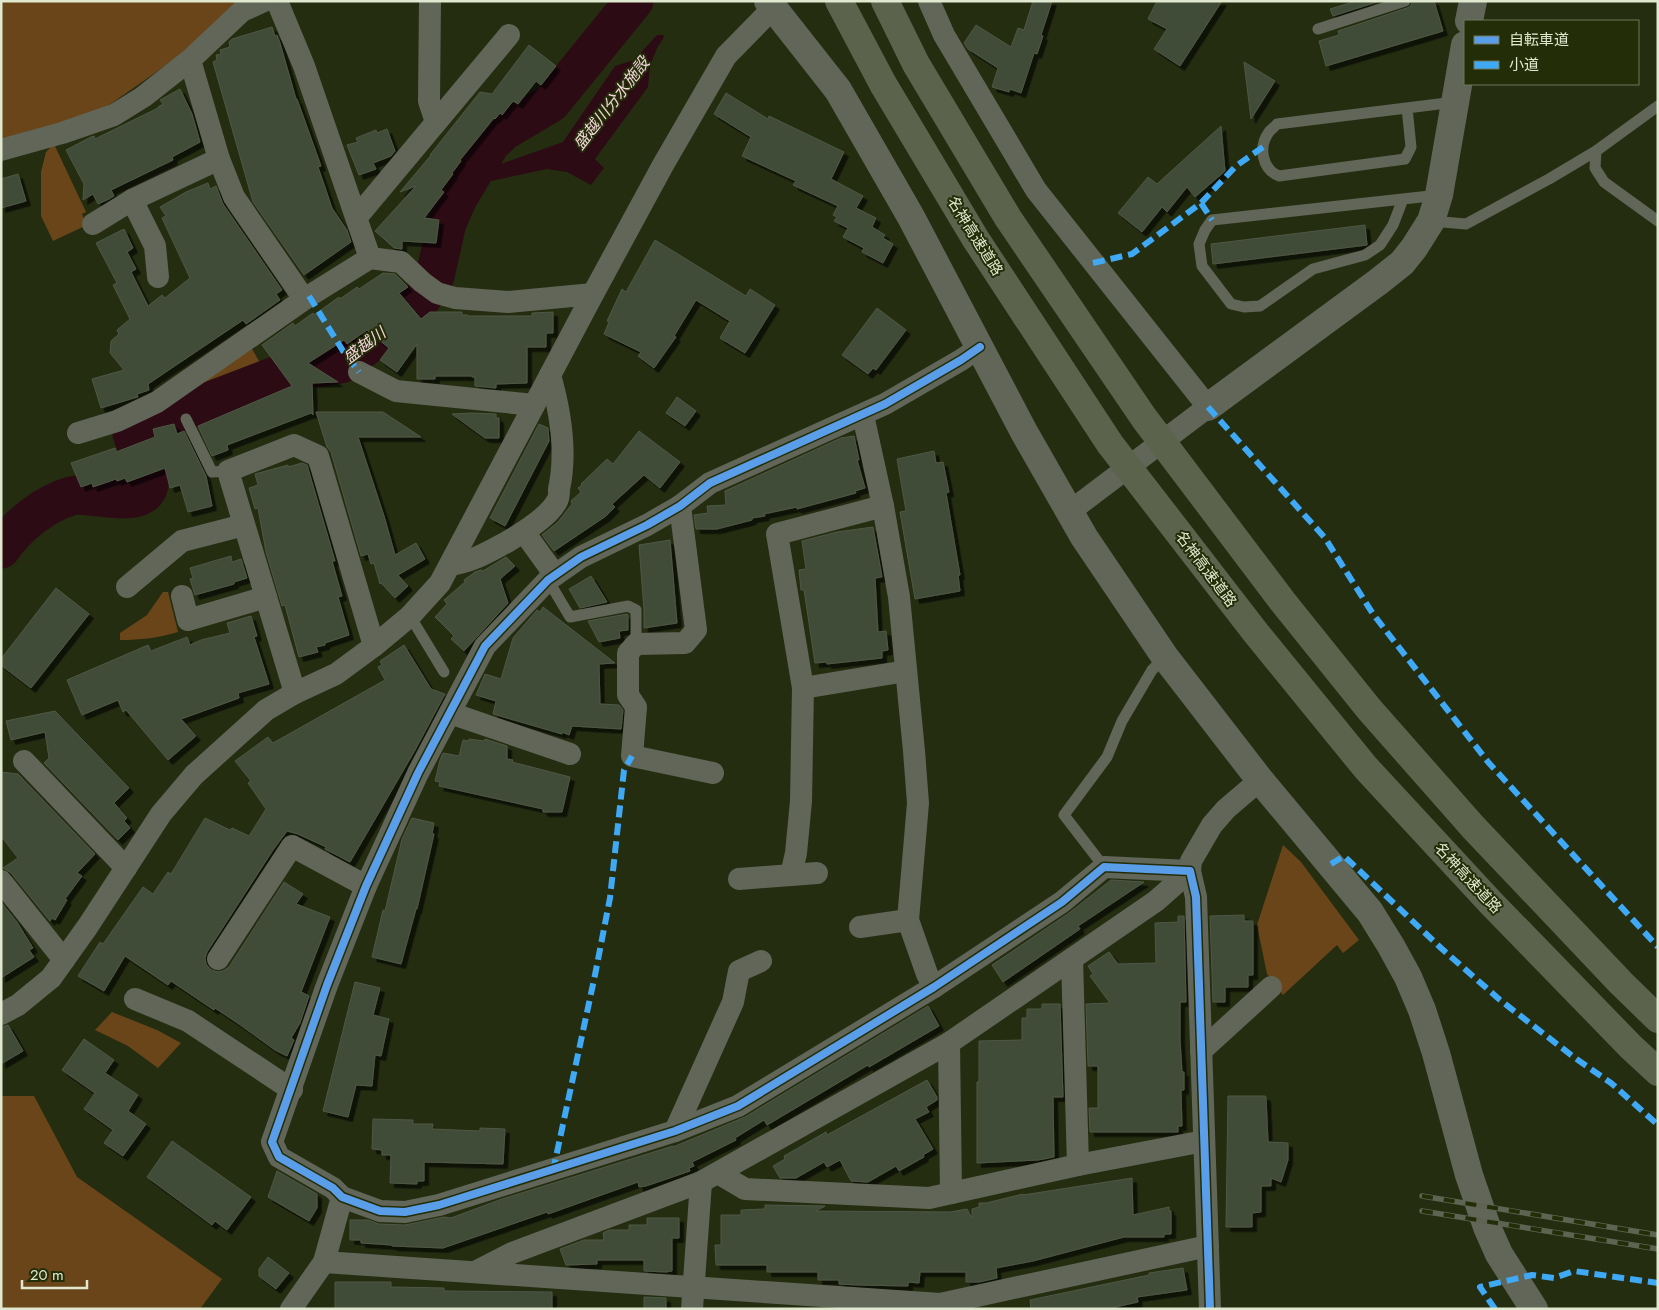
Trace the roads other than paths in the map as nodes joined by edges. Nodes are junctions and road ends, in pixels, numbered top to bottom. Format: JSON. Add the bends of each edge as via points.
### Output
{"nodes":[{"id":1,"x":264,"y":1,"type":"edge"},
{"id":2,"x":277,"y":1,"type":"edge"},
{"id":3,"x":430,"y":1,"type":"edge"},
{"id":4,"x":838,"y":1,"type":"edge"},
{"id":5,"x":885,"y":1,"type":"edge"},
{"id":6,"x":929,"y":1,"type":"edge"},
{"id":7,"x":1406,"y":1,"type":"edge"},
{"id":8,"x":1473,"y":1,"type":"edge"},
{"id":9,"x":770,"y":5,"type":"edge"},
{"id":10,"x":1469,"y":20,"type":"edge"},
{"id":11,"x":1318,"y":29,"type":"dead end"},
{"id":12,"x":509,"y":35,"type":"dead end"},
{"id":13,"x":1464,"y":51,"type":"edge"},
{"id":14,"x":190,"y":60,"type":"junction"},
{"id":15,"x":1455,"y":102,"type":"junction"},
{"id":16,"x":1658,"y":106,"type":"edge"},
{"id":17,"x":1407,"y":108,"type":"junction"},
{"id":18,"x":436,"y":122,"type":"junction"},
{"id":19,"x":1,"y":150,"type":"edge"},
{"id":20,"x":1596,"y":151,"type":"junction"},
{"id":21,"x":219,"y":158,"type":"junction"},
{"id":22,"x":1403,"y":199,"type":"junction"},
{"id":23,"x":132,"y":200,"type":"junction"},
{"id":24,"x":1435,"y":208,"type":"junction"},
{"id":25,"x":357,"y":217,"type":"junction"},
{"id":26,"x":1658,"y":221,"type":"edge"},
{"id":27,"x":93,"y":224,"type":"dead end"},
{"id":28,"x":370,"y":258,"type":"junction"},
{"id":29,"x":158,"y":277,"type":"dead end"},
{"id":30,"x":593,"y":294,"type":"junction"},
{"id":31,"x":304,"y":299,"type":"junction"},
{"id":32,"x":980,"y":347,"type":"junction"},
{"id":33,"x":359,"y":372,"type":"dead end"},
{"id":34,"x":550,"y":375,"type":"junction"},
{"id":35,"x":534,"y":405,"type":"junction"},
{"id":36,"x":1201,"y":412,"type":"junction"},
{"id":37,"x":863,"y":415,"type":"junction"},
{"id":38,"x":186,"y":419,"type":"dead end"},
{"id":39,"x":78,"y":433,"type":"dead end"},
{"id":40,"x":228,"y":471,"type":"junction"},
{"id":41,"x":680,"y":506,"type":"junction"},
{"id":42,"x":883,"y":506,"type":"junction"},
{"id":43,"x":1069,"y":512,"type":"junction"},
{"id":44,"x":244,"y":525,"type":"junction"},
{"id":45,"x":524,"y":532,"type":"junction"},
{"id":46,"x":450,"y":564,"type":"junction"},
{"id":47,"x":552,"y":578,"type":"junction"},
{"id":48,"x":127,"y":586,"type":"dead end"},
{"id":49,"x":182,"y":596,"type":"dead end"},
{"id":50,"x":266,"y":597,"type":"junction"},
{"id":51,"x":410,"y":616,"type":"junction"},
{"id":52,"x":636,"y":644,"type":"junction"},
{"id":53,"x":374,"y":646,"type":"junction"},
{"id":54,"x":1165,"y":657,"type":"junction"},
{"id":55,"x":906,"y":671,"type":"junction"},
{"id":56,"x":444,"y":672,"type":"dead end"},
{"id":57,"x":803,"y":688,"type":"junction"},
{"id":58,"x":295,"y":694,"type":"junction"},
{"id":59,"x":450,"y":713,"type":"junction"},
{"id":60,"x":570,"y":754,"type":"dead end"},
{"id":61,"x":24,"y":761,"type":"dead end"},
{"id":62,"x":714,"y":772,"type":"dead end"},
{"id":63,"x":1260,"y":780,"type":"junction"},
{"id":64,"x":1104,"y":867,"type":"junction"},
{"id":65,"x":126,"y":868,"type":"junction"},
{"id":66,"x":1190,"y":871,"type":"junction"},
{"id":67,"x":818,"y":873,"type":"dead end"},
{"id":68,"x":791,"y":875,"type":"junction"},
{"id":69,"x":739,"y":879,"type":"dead end"},
{"id":70,"x":1,"y":882,"type":"edge"},
{"id":71,"x":366,"y":886,"type":"junction"},
{"id":72,"x":908,"y":920,"type":"junction"},
{"id":73,"x":860,"y":927,"type":"dead end"},
{"id":74,"x":218,"y":959,"type":"dead end"},
{"id":75,"x":1072,"y":959,"type":"junction"},
{"id":76,"x":64,"y":960,"type":"junction"},
{"id":77,"x":761,"y":961,"type":"dead end"},
{"id":78,"x":934,"y":987,"type":"junction"},
{"id":79,"x":1271,"y":987,"type":"dead end"},
{"id":80,"x":135,"y":999,"type":"dead end"},
{"id":81,"x":1,"y":1014,"type":"edge"},
{"id":82,"x":1658,"y":1018,"type":"edge"},
{"id":83,"x":949,"y":1043,"type":"junction"},
{"id":84,"x":1201,"y":1051,"type":"junction"},
{"id":85,"x":1658,"y":1072,"type":"edge"},
{"id":86,"x":292,"y":1090,"type":"junction"},
{"id":87,"x":675,"y":1131,"type":"junction"},
{"id":88,"x":1204,"y":1141,"type":"junction"},
{"id":89,"x":1078,"y":1165,"type":"junction"},
{"id":90,"x":709,"y":1178,"type":"junction"},
{"id":91,"x":951,"y":1193,"type":"junction"},
{"id":92,"x":342,"y":1197,"type":"junction"},
{"id":93,"x":1208,"y":1246,"type":"junction"},
{"id":94,"x":324,"y":1262,"type":"junction"},
{"id":95,"x":475,"y":1272,"type":"junction"},
{"id":96,"x":693,"y":1298,"type":"edge"},
{"id":97,"x":291,"y":1309,"type":"edge"},
{"id":98,"x":1210,"y":1309,"type":"edge"},
{"id":99,"x":1534,"y":1309,"type":"edge"}],
"edges":[{"from":1,"to":14,"type":"street","via":[[242,11]]},
{"from":2,"to":25,"type":"street","via":[[304,66]]},
{"from":3,"to":18,"type":"street","via":[[429,101]]},
{"from":4,"to":85,"type":"highway","name":"名神高速道路","via":[[883,84],[975,238],[1122,459],[1256,634],[1366,768],[1491,903]]},
{"from":5,"to":82,"type":"highway","via":[[916,64],[1008,218],[1144,418],[1283,602],[1369,709],[1473,827],[1621,984]]},
{"from":6,"to":36,"type":"street","via":[[944,35],[1036,190]]},
{"from":7,"to":11,"type":"lane"},
{"from":8,"to":10,"type":"street"},
{"from":9,"to":30,"type":"street","via":[[726,56]]},
{"from":9,"to":32,"type":"street","via":[[838,90]]},
{"from":12,"to":18,"type":"street"},
{"from":13,"to":15,"type":"street"},
{"from":14,"to":19,"type":"street","via":[[114,115]]},
{"from":14,"to":21,"type":"street"},
{"from":15,"to":17,"type":"lane"},
{"from":15,"to":24,"type":"street"},
{"from":16,"to":20,"type":"lane"},
{"from":17,"to":17,"type":"lane","via":[[1277,124],[1268,133],[1263,147],[1264,162],[1270,172],[1279,176],[1405,159],[1411,147]]},
{"from":18,"to":25,"type":"street"},
{"from":20,"to":24,"type":"lane","via":[[1466,224]]},
{"from":20,"to":26,"type":"lane","via":[[1596,168],[1604,182]]},
{"from":21,"to":23,"type":"street"},
{"from":21,"to":31,"type":"street","via":[[234,197]]},
{"from":22,"to":22,"type":"lane","via":[[1212,220],[1199,244],[1202,266],[1231,304],[1260,306],[1313,269],[1365,255],[1380,244],[1393,225]]},
{"from":22,"to":24,"type":"lane"},
{"from":23,"to":27,"type":"street"},
{"from":23,"to":29,"type":"street","via":[[154,246]]},
{"from":24,"to":36,"type":"street","via":[[1414,248],[1402,263]]},
{"from":25,"to":28,"type":"street"},
{"from":28,"to":30,"type":"street","via":[[401,262],[430,287],[454,298],[508,302]]},
{"from":28,"to":31,"type":"street"},
{"from":30,"to":34,"type":"street"},
{"from":31,"to":39,"type":"street","via":[[157,402],[117,421]]},
{"from":32,"to":37,"type":"street"},
{"from":32,"to":43,"type":"street"},
{"from":33,"to":35,"type":"street","via":[[396,391]]},
{"from":34,"to":35,"type":"street"},
{"from":34,"to":45,"type":"street","via":[[560,420],[562,474],[557,501]]},
{"from":35,"to":46,"type":"street"},
{"from":36,"to":43,"type":"street"},
{"from":37,"to":41,"type":"street","via":[[710,482]]},
{"from":37,"to":42,"type":"street"},
{"from":38,"to":40,"type":"lane","via":[[212,472]]},
{"from":40,"to":44,"type":"street"},
{"from":40,"to":53,"type":"street","via":[[294,445],[318,456]]},
{"from":41,"to":47,"type":"street","via":[[582,556]]},
{"from":41,"to":52,"type":"street","via":[[696,630],[685,642]]},
{"from":42,"to":55,"type":"street","via":[[899,597]]},
{"from":42,"to":57,"type":"street","via":[[777,534]]},
{"from":43,"to":54,"type":"street"},
{"from":44,"to":48,"type":"street","via":[[182,541]]},
{"from":44,"to":50,"type":"street"},
{"from":45,"to":46,"type":"street","via":[[480,557]]},
{"from":45,"to":47,"type":"street"},
{"from":46,"to":51,"type":"street","via":[[440,583]]},
{"from":47,"to":52,"type":"lane","via":[[570,617],[628,606],[636,610]]},
{"from":47,"to":59,"type":"street","via":[[485,646]]},
{"from":49,"to":50,"type":"street","via":[[188,620]]},
{"from":50,"to":58,"type":"street"},
{"from":51,"to":53,"type":"street"},
{"from":51,"to":56,"type":"lane"},
{"from":52,"to":62,"type":"street","via":[[628,653],[628,694],[636,707],[632,756]]},
{"from":53,"to":58,"type":"street","via":[[336,674]]},
{"from":54,"to":63,"type":"street"},
{"from":54,"to":64,"type":"lane","via":[[1152,670],[1122,721],[1107,757],[1064,815]]},
{"from":55,"to":57,"type":"street"},
{"from":55,"to":72,"type":"street","via":[[918,803]]},
{"from":57,"to":68,"type":"street","via":[[801,801]]},
{"from":58,"to":65,"type":"street","via":[[266,710],[194,775],[160,814]]},
{"from":59,"to":60,"type":"street"},
{"from":59,"to":71,"type":"street","via":[[418,773]]},
{"from":61,"to":65,"type":"street"},
{"from":63,"to":66,"type":"street","via":[[1212,825],[1191,861]]},
{"from":63,"to":99,"type":"street","via":[[1370,912],[1408,977],[1422,1010],[1468,1175],[1487,1226],[1499,1254]]},
{"from":64,"to":66,"type":"street"},
{"from":64,"to":78,"type":"street","via":[[1062,902]]},
{"from":65,"to":76,"type":"street"},
{"from":66,"to":75,"type":"street","via":[[1156,902]]},
{"from":66,"to":84,"type":"street","via":[[1196,897]]},
{"from":67,"to":68,"type":"street"},
{"from":68,"to":69,"type":"street"},
{"from":70,"to":76,"type":"street"},
{"from":71,"to":74,"type":"street","via":[[292,846]]},
{"from":71,"to":86,"type":"street","via":[[327,985]]},
{"from":72,"to":73,"type":"street"},
{"from":72,"to":78,"type":"street"},
{"from":75,"to":83,"type":"street"},
{"from":75,"to":89,"type":"street"},
{"from":76,"to":81,"type":"street","via":[[51,978],[18,1005]]},
{"from":77,"to":87,"type":"street","via":[[739,971],[733,1002]]},
{"from":78,"to":87,"type":"street","via":[[738,1106]]},
{"from":79,"to":84,"type":"street"},
{"from":80,"to":86,"type":"street","via":[[188,1021]]},
{"from":83,"to":90,"type":"street"},
{"from":83,"to":91,"type":"street"},
{"from":84,"to":88,"type":"street"},
{"from":86,"to":92,"type":"street","via":[[272,1142],[279,1157],[333,1188]]},
{"from":87,"to":92,"type":"street","via":[[439,1205],[405,1212],[380,1211]]},
{"from":88,"to":89,"type":"street"},
{"from":88,"to":93,"type":"street"},
{"from":89,"to":91,"type":"street"},
{"from":90,"to":91,"type":"street","via":[[745,1189],[929,1198]]},
{"from":90,"to":95,"type":"street","via":[[512,1253]]},
{"from":90,"to":96,"type":"street"},
{"from":92,"to":94,"type":"street"},
{"from":93,"to":96,"type":"street","via":[[940,1304]]},
{"from":93,"to":98,"type":"street"},
{"from":94,"to":95,"type":"street"},
{"from":94,"to":97,"type":"street"},
{"from":95,"to":96,"type":"street"}]}
